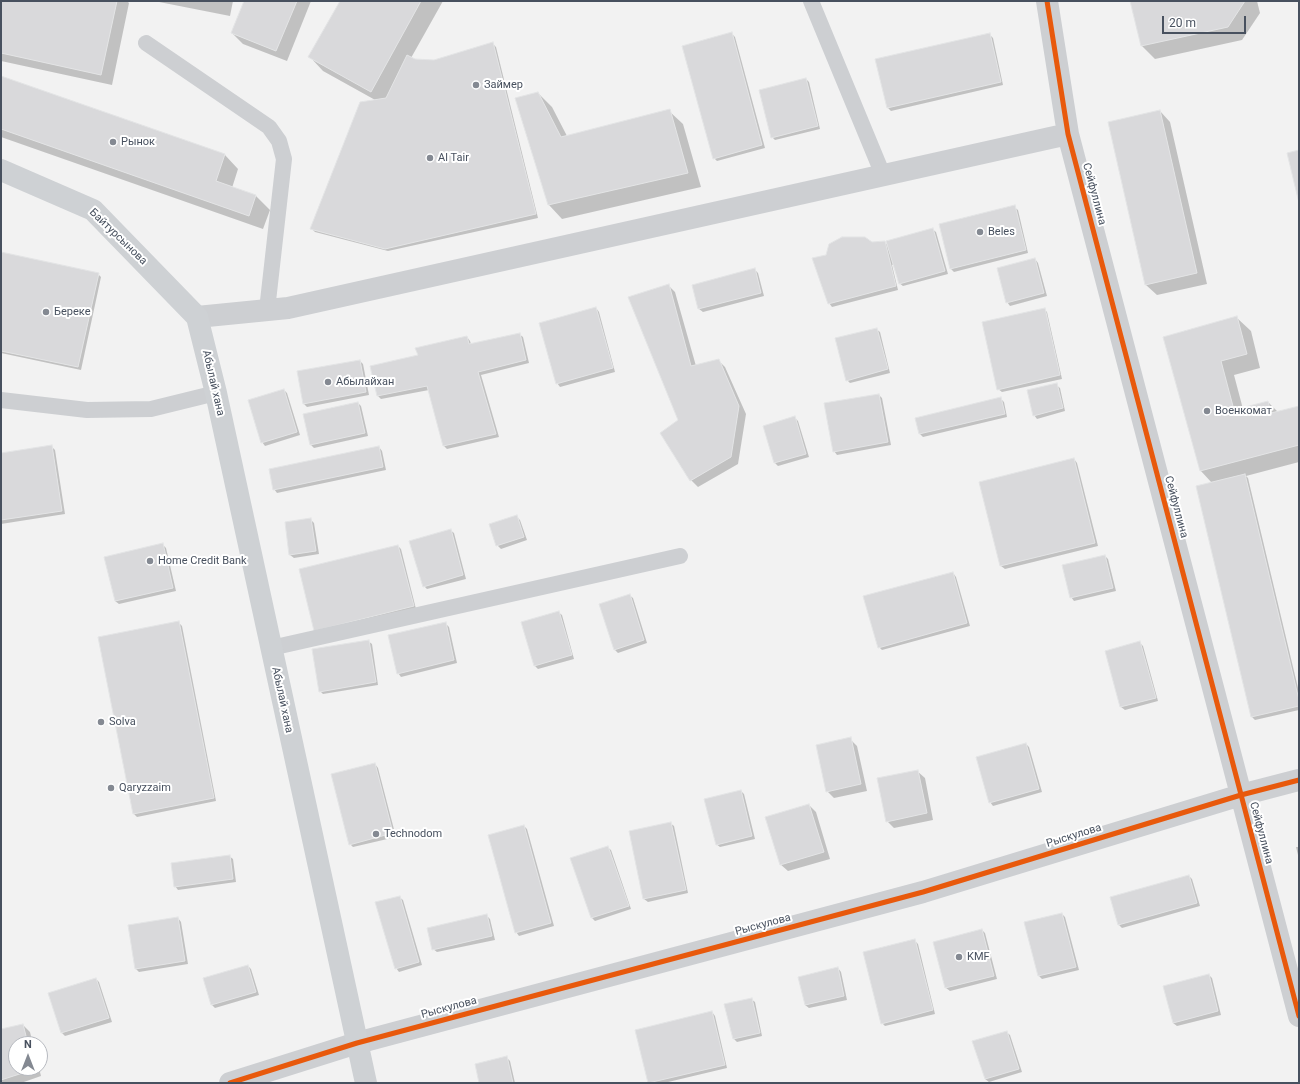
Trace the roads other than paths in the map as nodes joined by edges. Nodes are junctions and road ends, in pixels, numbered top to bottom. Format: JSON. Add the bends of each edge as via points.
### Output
{"nodes":[{"id":1,"x":811,"y":1,"type":"edge"},
{"id":2,"x":1047,"y":1,"type":"edge"},
{"id":3,"x":146,"y":43,"type":"dead end"},
{"id":4,"x":1068,"y":134,"type":"junction"},
{"id":5,"x":1,"y":170,"type":"edge"},
{"id":6,"x":883,"y":175,"type":"junction"},
{"id":7,"x":266,"y":310,"type":"junction"},
{"id":8,"x":197,"y":317,"type":"junction"},
{"id":9,"x":216,"y":393,"type":"junction"},
{"id":10,"x":1,"y":400,"type":"edge"},
{"id":11,"x":680,"y":556,"type":"dead end"},
{"id":12,"x":271,"y":648,"type":"junction"},
{"id":13,"x":1299,"y":780,"type":"edge"},
{"id":14,"x":1241,"y":795,"type":"junction"},
{"id":15,"x":1299,"y":1016,"type":"edge"},
{"id":16,"x":357,"y":1043,"type":"junction"},
{"id":17,"x":277,"y":1076,"type":"edge"},
{"id":18,"x":230,"y":1083,"type":"edge"},
{"id":19,"x":366,"y":1083,"type":"edge"}],
"edges":[{"from":1,"to":6,"type":"lane"},
{"from":2,"to":4,"type":"street","name":"Сейфуллина"},
{"from":3,"to":7,"type":"lane","via":[[269,127],[279,141],[284,159]]},
{"from":4,"to":6,"type":"street"},
{"from":4,"to":14,"type":"street","name":"Сейфуллина"},
{"from":5,"to":8,"type":"main road","name":"Байтурсынова","via":[[93,210]]},
{"from":6,"to":7,"type":"street","via":[[288,308]]},
{"from":7,"to":8,"type":"street"},
{"from":8,"to":9,"type":"main road","name":"Абылай хана"},
{"from":9,"to":10,"type":"lane","via":[[151,409],[86,410]]},
{"from":9,"to":12,"type":"main road","name":"Абылай хана"},
{"from":11,"to":12,"type":"lane"},
{"from":12,"to":16,"type":"main road","name":"Абылай хана"},
{"from":13,"to":14,"type":"street","name":"Рыскулова"},
{"from":14,"to":15,"type":"street","name":"Сейфуллина"},
{"from":14,"to":16,"type":"street","name":"Рыскулова","via":[[924,892]]},
{"from":16,"to":17,"type":"street","name":"Рыскулова"},
{"from":16,"to":19,"type":"main road","name":"Абылай хана"},
{"from":17,"to":18,"type":"street","name":"Рыскулова"}]}
